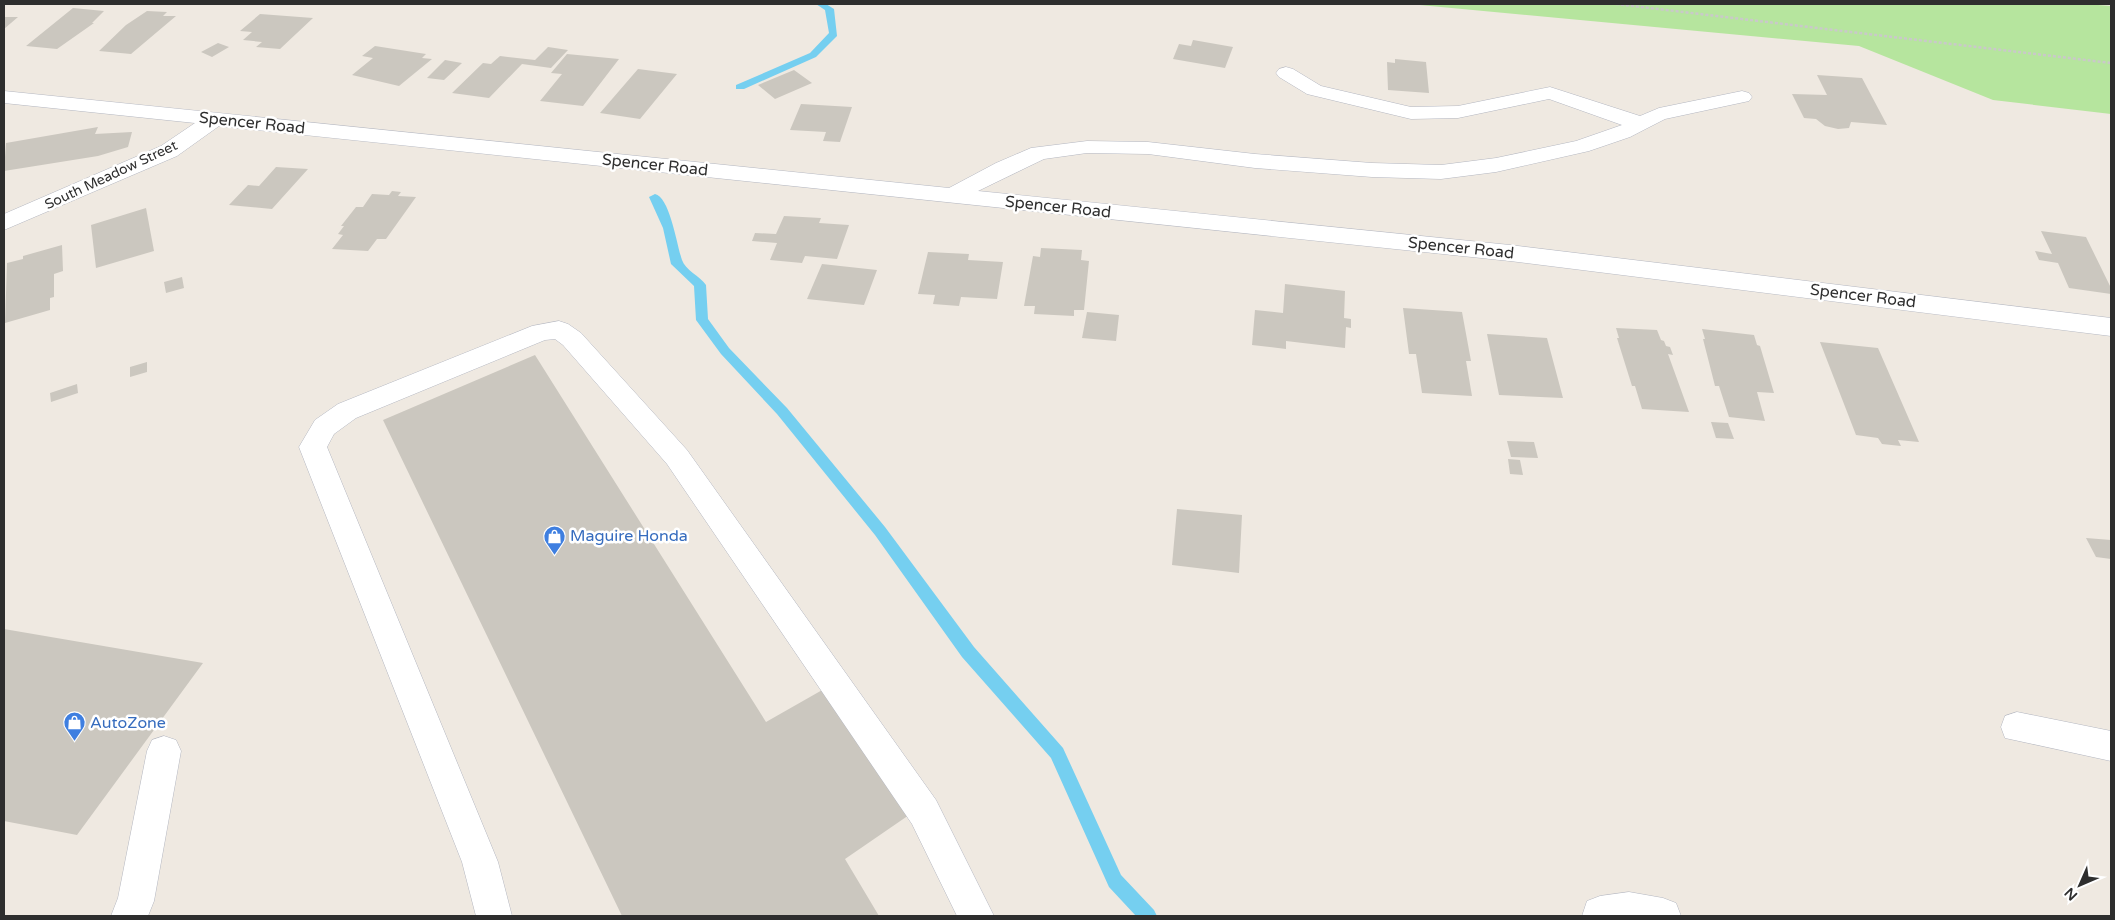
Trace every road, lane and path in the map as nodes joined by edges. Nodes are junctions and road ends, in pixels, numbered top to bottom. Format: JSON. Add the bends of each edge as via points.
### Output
{"nodes":[{"id":1,"x":1616,"y":4,"type":"edge"},
{"id":2,"x":2111,"y":63,"type":"edge"},
{"id":3,"x":1286,"y":73,"type":"dead end"},
{"id":4,"x":4,"y":97,"type":"edge"},
{"id":5,"x":1742,"y":97,"type":"dead end"},
{"id":6,"x":215,"y":119,"type":"junction"},
{"id":7,"x":1638,"y":122,"type":"junction"},
{"id":8,"x":952,"y":196,"type":"junction"},
{"id":9,"x":4,"y":223,"type":"edge"},
{"id":10,"x":2111,"y":327,"type":"edge"},
{"id":11,"x":2017,"y":727,"type":"dead end"},
{"id":12,"x":2111,"y":746,"type":"edge"},
{"id":13,"x":164,"y":751,"type":"dead end"},
{"id":14,"x":129,"y":916,"type":"edge"},
{"id":15,"x":494,"y":916,"type":"edge"},
{"id":16,"x":976,"y":916,"type":"edge"},
{"id":17,"x":1600,"y":916,"type":"edge"},
{"id":18,"x":1663,"y":916,"type":"edge"}],
"edges":[{"from":1,"to":2,"type":"path"},
{"from":3,"to":7,"type":"street","via":[[1314,90],[1411,113],[1458,112],[1550,93]]},
{"from":4,"to":6,"type":"street","name":"Spencer Road"},
{"from":5,"to":7,"type":"street","via":[[1659,114]]},
{"from":6,"to":8,"type":"street","name":"Spencer Road"},
{"from":6,"to":9,"type":"street","name":"South Meadow Street","via":[[169,151]]},
{"from":7,"to":8,"type":"street","via":[[1623,132],[1580,146],[1496,165],[1441,172],[1318,166],[1148,148],[1087,147],[1039,153]]},
{"from":8,"to":10,"type":"street","name":"Spencer Road","via":[[1510,253]]},
{"from":11,"to":12,"type":"street"},
{"from":13,"to":14,"type":"street","via":[[136,901]]},
{"from":15,"to":16,"type":"street","via":[[480,862],[313,447],[324,427],[347,412],[541,332],[559,330],[572,339],[677,457],[924,812]]},
{"from":17,"to":18,"type":"street","via":[[1628,910]]}]}
